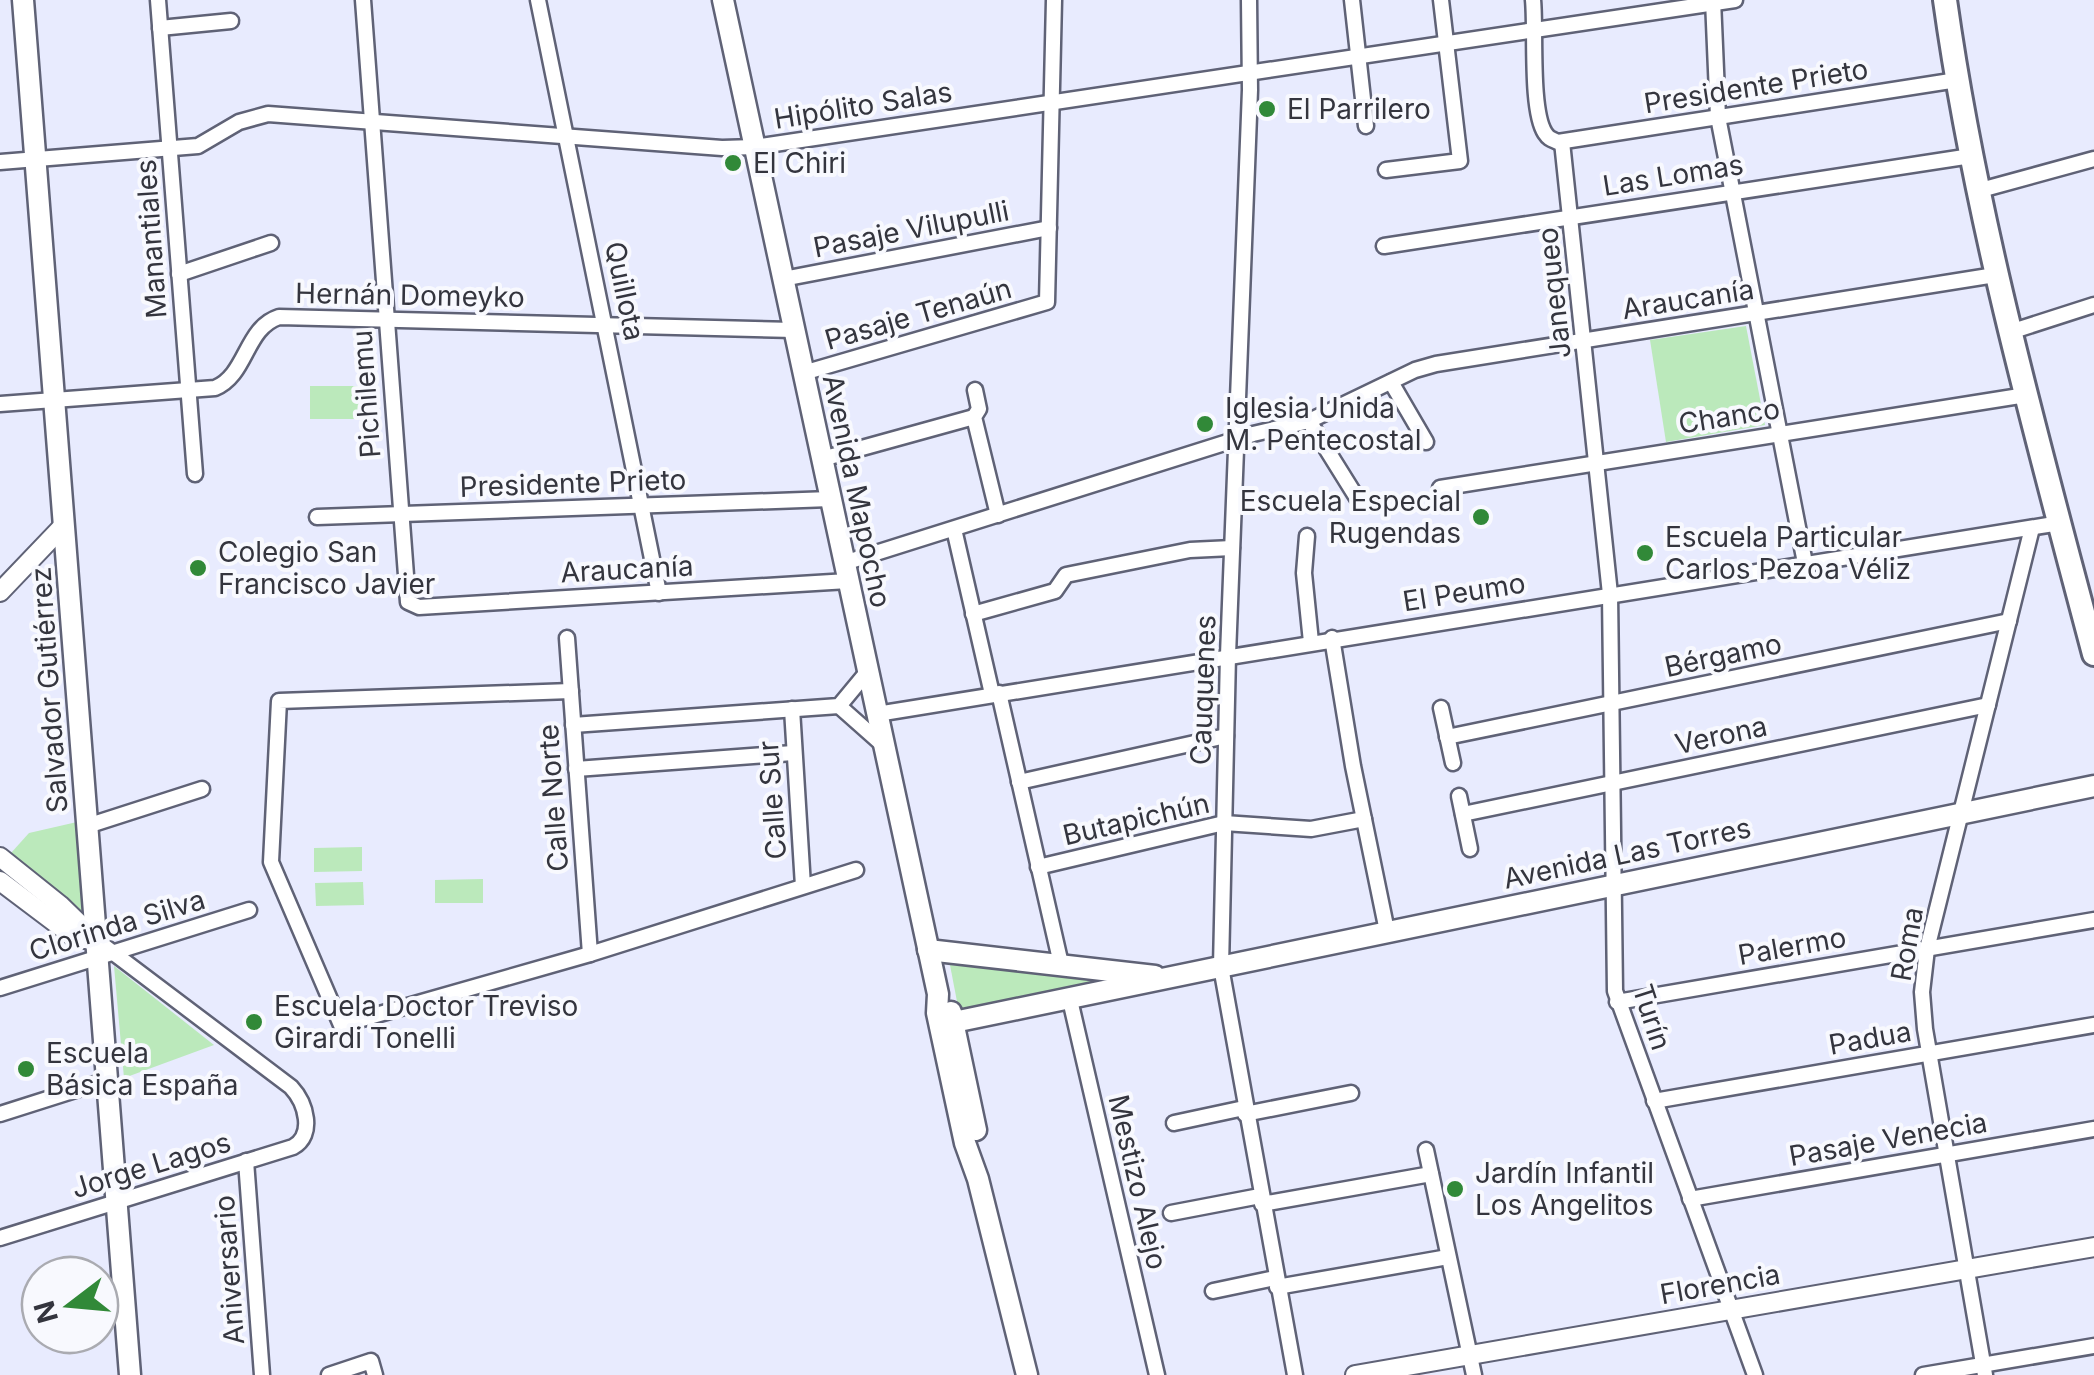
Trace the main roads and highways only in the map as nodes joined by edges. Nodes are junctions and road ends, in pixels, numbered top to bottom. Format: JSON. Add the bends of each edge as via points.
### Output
{"nodes":[{"id":1,"x":23,"y":0,"type":"edge"},
{"id":2,"x":723,"y":0,"type":"edge"},
{"id":3,"x":1945,"y":0,"type":"edge"},
{"id":4,"x":2092,"y":639,"type":"edge"},
{"id":5,"x":2094,"y":773,"type":"edge"},
{"id":6,"x":2094,"y":786,"type":"edge"},
{"id":7,"x":2050,"y":795,"type":"junction"},
{"id":8,"x":928,"y":950,"type":"junction"},
{"id":9,"x":1172,"y":978,"type":"junction"},
{"id":10,"x":938,"y":994,"type":"junction"},
{"id":11,"x":954,"y":1022,"type":"junction"},
{"id":12,"x":978,"y":1179,"type":"junction"},
{"id":13,"x":130,"y":1375,"type":"edge"},
{"id":14,"x":1026,"y":1375,"type":"edge"}],
"edges":[{"from":1,"to":13,"type":"main road","name":"Salvador Gutiérrez","via":[[102,949]]},
{"from":2,"to":8,"type":"main road","name":"Avenida Mapocho"},
{"from":3,"to":4,"type":"main road","via":[[1995,275]]},
{"from":5,"to":7,"type":"main road"},
{"from":6,"to":7,"type":"main road","name":"Avenida Las Torres"},
{"from":7,"to":9,"type":"main road","name":"Avenida Las Torres"},
{"from":8,"to":9,"type":"main road","name":"Avenida Las Torres"},
{"from":8,"to":10,"type":"main road","name":"Avenida Mapocho"},
{"from":9,"to":11,"type":"main road","name":"Avenida Las Torres"},
{"from":10,"to":11,"type":"main road","name":"Avenida Mapocho"},
{"from":10,"to":12,"type":"main road","name":"Avenida Mapocho","via":[[965,1143]]},
{"from":11,"to":12,"type":"main road","name":"Avenida Mapocho","via":[[979,1147]]},
{"from":12,"to":14,"type":"main road","name":"Avenida Mapocho"}]}
